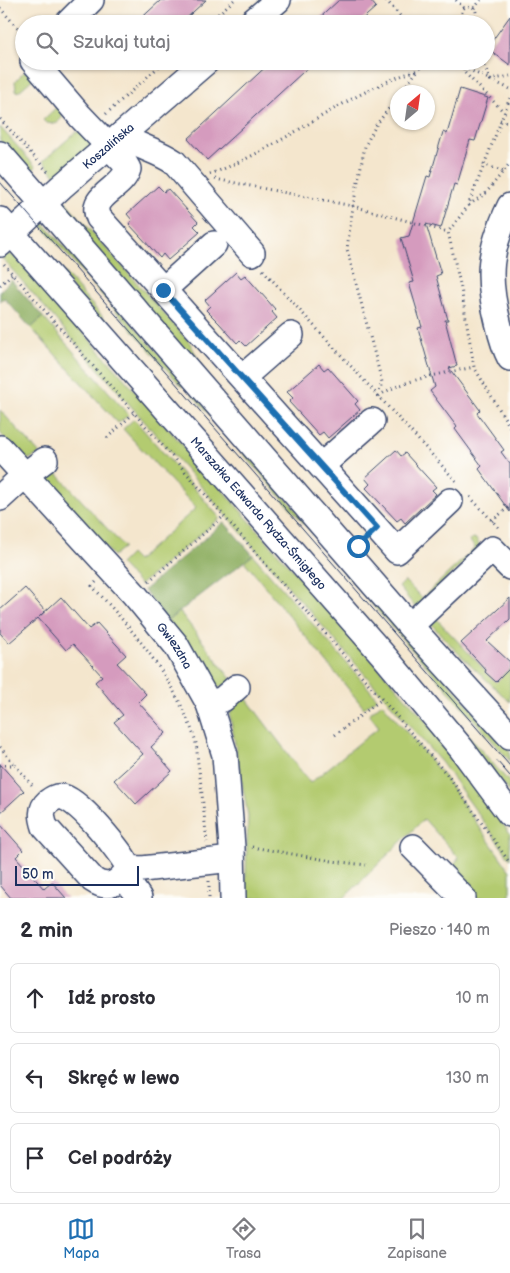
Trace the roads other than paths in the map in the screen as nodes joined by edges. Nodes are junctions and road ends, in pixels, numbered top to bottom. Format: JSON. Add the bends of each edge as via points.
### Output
{"nodes":[{"id":1,"x":91,"y":0,"type":"edge"},
{"id":2,"x":278,"y":0,"type":"edge"},
{"id":3,"x":76,"y":15,"type":"edge"},
{"id":4,"x":260,"y":15,"type":"edge"},
{"id":5,"x":41,"y":70,"type":"edge"},
{"id":6,"x":197,"y":70,"type":"edge"},
{"id":7,"x":114,"y":141,"type":"junction"},
{"id":8,"x":0,"y":154,"type":"edge"},
{"id":9,"x":43,"y":204,"type":"junction"},
{"id":10,"x":510,"y":206,"type":"edge"},
{"id":11,"x":4,"y":232,"type":"edge"},
{"id":12,"x":214,"y":244,"type":"dead end"},
{"id":13,"x":252,"y":253,"type":"road end"},
{"id":14,"x":163,"y":290,"type":"junction"},
{"id":15,"x":291,"y":335,"type":"dead end"},
{"id":16,"x":510,"y":358,"type":"edge"},
{"id":17,"x":243,"y":378,"type":"junction"},
{"id":18,"x":372,"y":421,"type":"dead end"},
{"id":19,"x":0,"y":448,"type":"edge"},
{"id":20,"x":44,"y":460,"type":"dead end"},
{"id":21,"x":321,"y":466,"type":"junction"},
{"id":22,"x":24,"y":475,"type":"junction"},
{"id":23,"x":458,"y":492,"type":"road end"},
{"id":24,"x":0,"y":498,"type":"edge"},
{"id":25,"x":377,"y":528,"type":"junction"},
{"id":26,"x":349,"y":554,"type":"junction"},
{"id":27,"x":510,"y":567,"type":"edge"},
{"id":28,"x":410,"y":626,"type":"junction"},
{"id":29,"x":237,"y":687,"type":"dead end"},
{"id":30,"x":209,"y":704,"type":"junction"},
{"id":31,"x":510,"y":736,"type":"edge"},
{"id":32,"x":510,"y":814,"type":"edge"},
{"id":33,"x":413,"y":847,"type":"dead end"},
{"id":34,"x":224,"y":856,"type":"junction"},
{"id":35,"x":127,"y":872,"type":"junction"},
{"id":36,"x":139,"y":898,"type":"edge"},
{"id":37,"x":233,"y":898,"type":"edge"},
{"id":38,"x":463,"y":898,"type":"edge"}],
"edges":[{"from":1,"to":3,"type":"street"},
{"from":2,"to":4,"type":"street"},
{"from":5,"to":7,"type":"street","via":[[91,127]]},
{"from":6,"to":7,"type":"street","name":"Koszalińska"},
{"from":7,"to":9,"type":"street","name":"Koszalińska"},
{"from":7,"to":13,"type":"street","via":[[130,142],[174,162]]},
{"from":7,"to":14,"type":"street","via":[[128,169],[126,176],[96,204],[95,211]]},
{"from":8,"to":9,"type":"street"},
{"from":9,"to":11,"type":"street","name":"Koszalińska"},
{"from":9,"to":26,"type":"street"},
{"from":10,"to":16,"type":"street","via":[[500,226],[490,273],[491,293],[504,347]]},
{"from":11,"to":32,"type":"street","name":"Marszałka Edwarda Rydza-Śmigłego","via":[[384,656],[461,748]]},
{"from":12,"to":14,"type":"street"},
{"from":14,"to":17,"type":"street"},
{"from":15,"to":17,"type":"street"},
{"from":17,"to":21,"type":"street"},
{"from":18,"to":21,"type":"street"},
{"from":19,"to":22,"type":"street","name":"Gwiezdna"},
{"from":20,"to":22,"type":"street"},
{"from":21,"to":25,"type":"street"},
{"from":22,"to":24,"type":"street"},
{"from":22,"to":30,"type":"street","name":"Gwiezdna","via":[[134,594],[176,645]]},
{"from":23,"to":25,"type":"street","via":[[396,551]]},
{"from":25,"to":26,"type":"street"},
{"from":26,"to":28,"type":"street"},
{"from":27,"to":28,"type":"street","via":[[492,549]]},
{"from":28,"to":31,"type":"street"},
{"from":29,"to":30,"type":"street"},
{"from":30,"to":34,"type":"street","name":"Gwiezdna","via":[[225,755]]},
{"from":33,"to":38,"type":"street"},
{"from":34,"to":35,"type":"street"},
{"from":34,"to":37,"type":"street","name":"Gwiezdna"},
{"from":35,"to":35,"type":"street","via":[[123,856],[74,801],[61,796],[44,806],[45,827],[93,880],[101,885],[110,885]]},
{"from":35,"to":36,"type":"street"}]}
